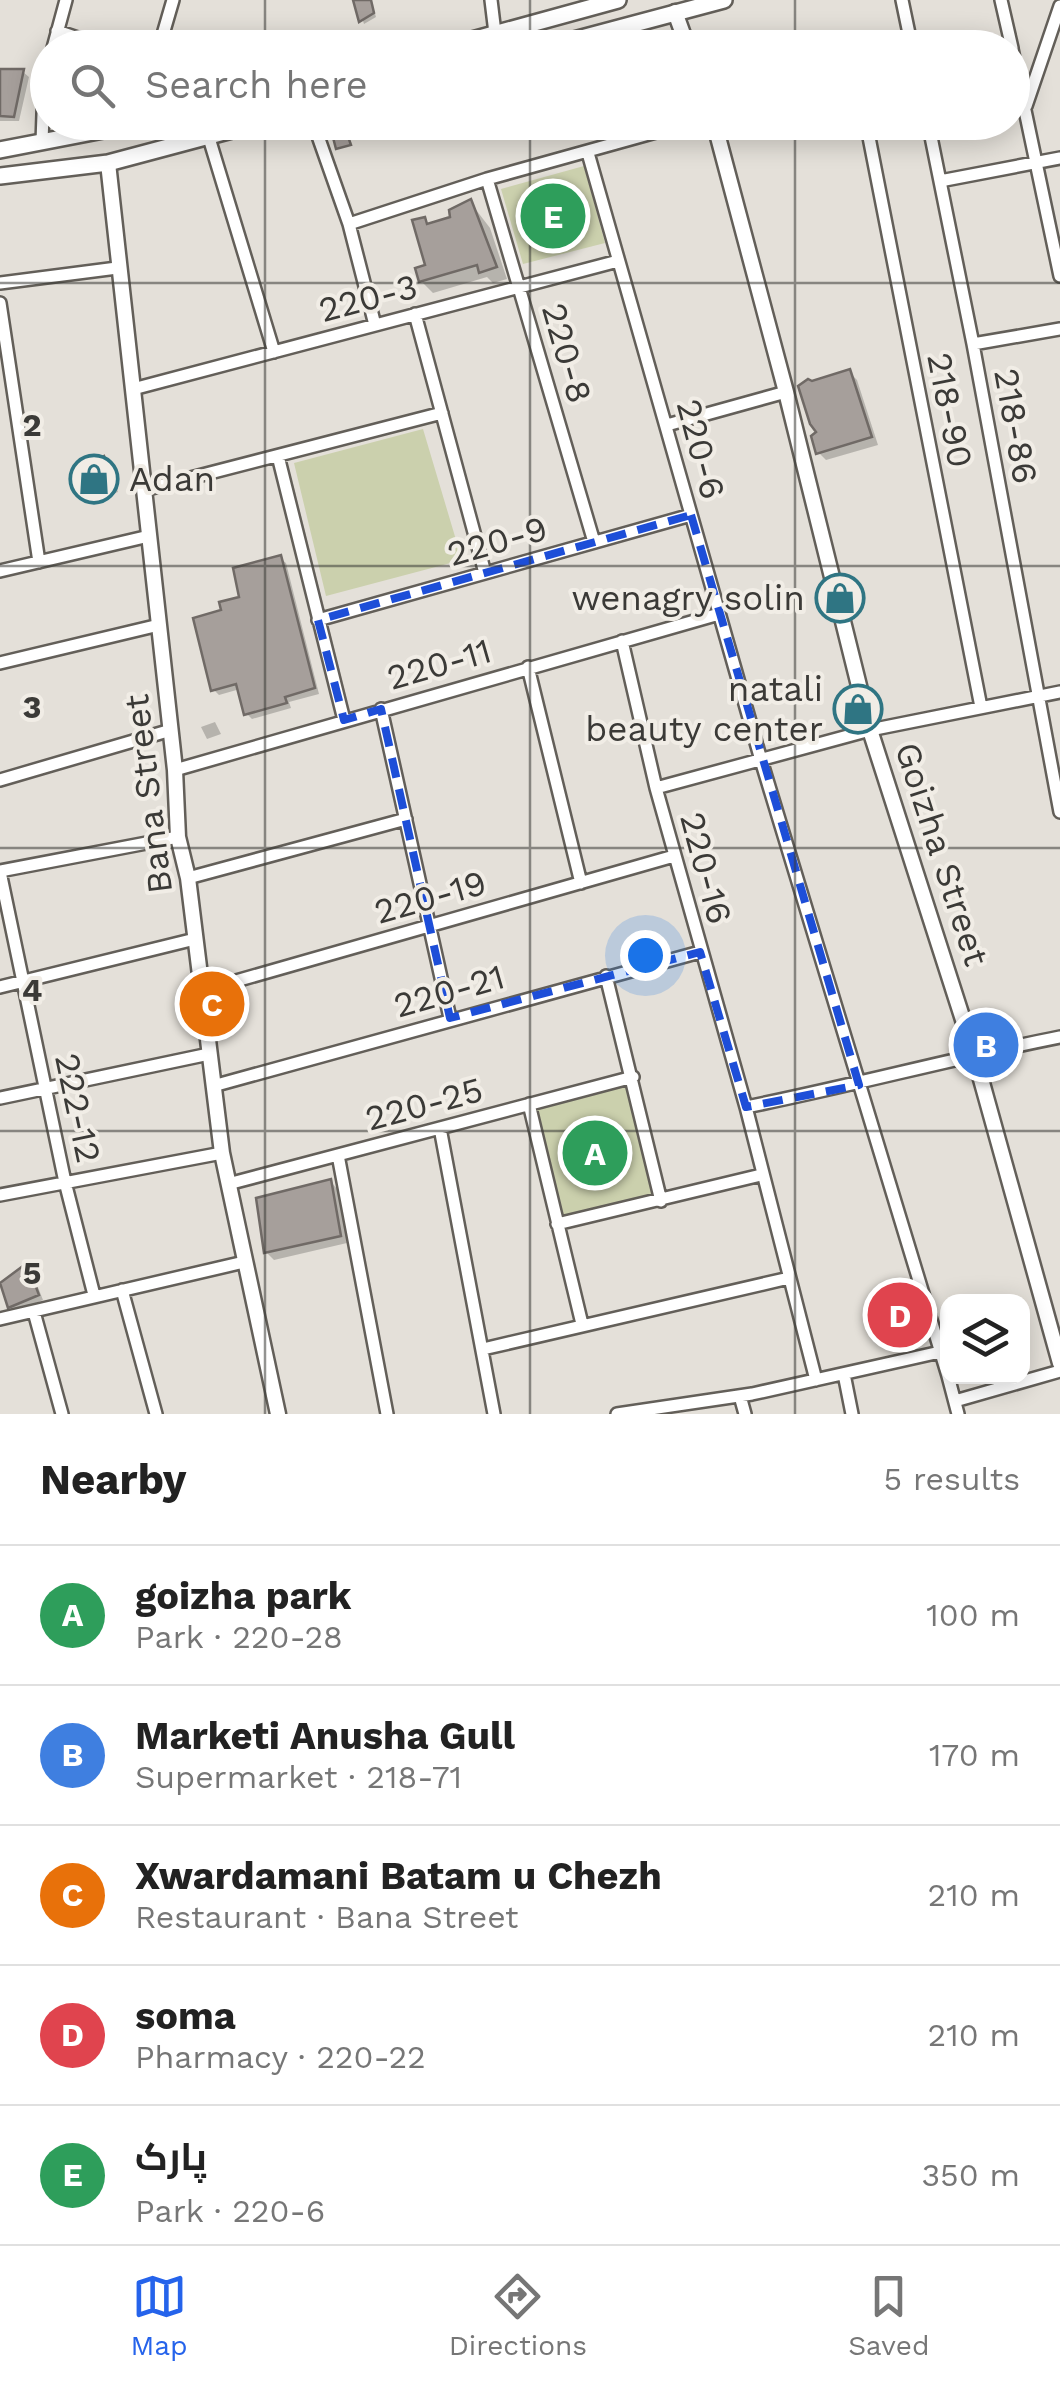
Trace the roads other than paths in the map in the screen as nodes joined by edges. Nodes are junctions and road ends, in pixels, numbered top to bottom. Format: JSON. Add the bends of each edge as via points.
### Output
{"nodes":[{"id":1,"x":66,"y":0,"type":"edge"},
{"id":2,"x":173,"y":0,"type":"edge"},
{"id":3,"x":491,"y":0,"type":"edge"},
{"id":4,"x":618,"y":0,"type":"edge"},
{"id":5,"x":724,"y":0,"type":"edge"},
{"id":6,"x":902,"y":0,"type":"edge"},
{"id":7,"x":1001,"y":0,"type":"edge"},
{"id":8,"x":1060,"y":6,"type":"edge"},
{"id":9,"x":675,"y":12,"type":"junction"},
{"id":10,"x":57,"y":30,"type":"edge"},
{"id":11,"x":164,"y":30,"type":"edge"},
{"id":12,"x":495,"y":30,"type":"edge"},
{"id":13,"x":506,"y":30,"type":"edge"},
{"id":14,"x":610,"y":30,"type":"edge"},
{"id":15,"x":682,"y":30,"type":"edge"},
{"id":16,"x":908,"y":30,"type":"edge"},
{"id":17,"x":1008,"y":30,"type":"edge"},
{"id":18,"x":1030,"y":94,"type":"edge"},
{"id":19,"x":1030,"y":129,"type":"edge"},
{"id":20,"x":52,"y":140,"type":"edge"},
{"id":21,"x":202,"y":140,"type":"edge"},
{"id":22,"x":211,"y":140,"type":"edge"},
{"id":23,"x":320,"y":140,"type":"edge"},
{"id":24,"x":632,"y":140,"type":"edge"},
{"id":25,"x":719,"y":140,"type":"edge"},
{"id":26,"x":870,"y":140,"type":"edge"},
{"id":27,"x":932,"y":140,"type":"edge"},
{"id":28,"x":42,"y":142,"type":"joint"},
{"id":29,"x":2,"y":149,"type":"edge"},
{"id":30,"x":588,"y":153,"type":"junction"},
{"id":31,"x":1060,"y":158,"type":"edge"},
{"id":32,"x":108,"y":163,"type":"junction"},
{"id":33,"x":1036,"y":163,"type":"junction"},
{"id":34,"x":4,"y":176,"type":"edge"},
{"id":35,"x":487,"y":179,"type":"junction"},
{"id":36,"x":940,"y":181,"type":"junction"},
{"id":37,"x":350,"y":224,"type":"junction"},
{"id":38,"x":618,"y":261,"type":"junction"},
{"id":39,"x":117,"y":268,"type":"junction"},
{"id":40,"x":1060,"y":276,"type":"edge"},
{"id":41,"x":0,"y":283,"type":"edge"},
{"id":42,"x":518,"y":287,"type":"junction"},
{"id":43,"x":0,"y":303,"type":"edge"},
{"id":44,"x":416,"y":314,"type":"junction"},
{"id":45,"x":375,"y":325,"type":"junction"},
{"id":46,"x":1060,"y":329,"type":"edge"},
{"id":47,"x":973,"y":344,"type":"junction"},
{"id":48,"x":274,"y":352,"type":"junction"},
{"id":49,"x":133,"y":389,"type":"junction"},
{"id":50,"x":786,"y":392,"type":"junction"},
{"id":51,"x":442,"y":413,"type":"junction"},
{"id":52,"x":667,"y":425,"type":"junction"},
{"id":53,"x":278,"y":456,"type":"junction"},
{"id":54,"x":144,"y":490,"type":"junction"},
{"id":55,"x":691,"y":515,"type":"junction"},
{"id":56,"x":149,"y":536,"type":"junction"},
{"id":57,"x":594,"y":542,"type":"junction"},
{"id":58,"x":38,"y":562,"type":"junction"},
{"id":59,"x":0,"y":571,"type":"edge"},
{"id":60,"x":485,"y":573,"type":"junction"},
{"id":61,"x":719,"y":614,"type":"junction"},
{"id":62,"x":318,"y":620,"type":"junction"},
{"id":63,"x":159,"y":625,"type":"junction"},
{"id":64,"x":622,"y":641,"type":"junction"},
{"id":65,"x":0,"y":664,"type":"edge"},
{"id":66,"x":528,"y":668,"type":"junction"},
{"id":67,"x":1060,"y":692,"type":"edge"},
{"id":68,"x":1037,"y":696,"type":"junction"},
{"id":69,"x":981,"y":708,"type":"junction"},
{"id":70,"x":381,"y":709,"type":"junction"},
{"id":71,"x":344,"y":720,"type":"junction"},
{"id":72,"x":171,"y":730,"type":"junction"},
{"id":73,"x":870,"y":730,"type":"junction"},
{"id":74,"x":760,"y":760,"type":"junction"},
{"id":75,"x":175,"y":770,"type":"junction"},
{"id":76,"x":0,"y":780,"type":"edge"},
{"id":77,"x":656,"y":788,"type":"junction"},
{"id":78,"x":1060,"y":812,"type":"edge"},
{"id":79,"x":406,"y":819,"type":"junction"},
{"id":80,"x":178,"y":837,"type":"junction"},
{"id":81,"x":674,"y":856,"type":"junction"},
{"id":82,"x":0,"y":871,"type":"edge"},
{"id":83,"x":188,"y":878,"type":"junction"},
{"id":84,"x":581,"y":883,"type":"junction"},
{"id":85,"x":431,"y":925,"type":"junction"},
{"id":86,"x":195,"y":938,"type":"junction"},
{"id":87,"x":700,"y":952,"type":"junction"},
{"id":88,"x":606,"y":976,"type":"junction"},
{"id":89,"x":23,"y":982,"type":"junction"},
{"id":90,"x":0,"y":987,"type":"edge"},
{"id":91,"x":202,"y":991,"type":"junction"},
{"id":92,"x":450,"y":1018,"type":"junction"},
{"id":93,"x":1060,"y":1037,"type":"edge"},
{"id":94,"x":209,"y":1054,"type":"junction"},
{"id":95,"x":974,"y":1054,"type":"junction"},
{"id":96,"x":633,"y":1077,"type":"junction"},
{"id":97,"x":859,"y":1085,"type":"junction"},
{"id":98,"x":213,"y":1086,"type":"junction"},
{"id":99,"x":46,"y":1089,"type":"junction"},
{"id":100,"x":0,"y":1098,"type":"edge"},
{"id":101,"x":529,"y":1104,"type":"junction"},
{"id":102,"x":746,"y":1108,"type":"junction"},
{"id":103,"x":440,"y":1128,"type":"junction"},
{"id":104,"x":222,"y":1153,"type":"junction"},
{"id":105,"x":338,"y":1155,"type":"junction"},
{"id":106,"x":762,"y":1174,"type":"junction"},
{"id":107,"x":66,"y":1182,"type":"junction"},
{"id":108,"x":228,"y":1184,"type":"junction"},
{"id":109,"x":0,"y":1195,"type":"edge"},
{"id":110,"x":660,"y":1201,"type":"junction"},
{"id":111,"x":557,"y":1224,"type":"junction"},
{"id":112,"x":244,"y":1262,"type":"junction"},
{"id":113,"x":789,"y":1278,"type":"junction"},
{"id":114,"x":122,"y":1290,"type":"junction"},
{"id":115,"x":94,"y":1295,"type":"junction"},
{"id":116,"x":34,"y":1312,"type":"junction"},
{"id":117,"x":0,"y":1319,"type":"edge"},
{"id":118,"x":582,"y":1324,"type":"junction"},
{"id":119,"x":483,"y":1349,"type":"junction"},
{"id":120,"x":940,"y":1352,"type":"joint"},
{"id":121,"x":1060,"y":1363,"type":"edge"},
{"id":122,"x":1060,"y":1371,"type":"edge"},
{"id":123,"x":844,"y":1374,"type":"junction"},
{"id":124,"x":816,"y":1380,"type":"junction"},
{"id":125,"x":740,"y":1396,"type":"junction"},
{"id":126,"x":957,"y":1408,"type":"edge"},
{"id":127,"x":62,"y":1414,"type":"edge"},
{"id":128,"x":156,"y":1414,"type":"edge"},
{"id":129,"x":278,"y":1414,"type":"edge"},
{"id":130,"x":387,"y":1414,"type":"edge"},
{"id":131,"x":494,"y":1414,"type":"edge"},
{"id":132,"x":617,"y":1414,"type":"edge"},
{"id":133,"x":745,"y":1414,"type":"edge"},
{"id":134,"x":852,"y":1414,"type":"edge"}],
"edges":[{"from":1,"to":10,"type":"street"},
{"from":2,"to":11,"type":"street"},
{"from":3,"to":12,"type":"street"},
{"from":4,"to":13,"type":"main road"},
{"from":5,"to":9,"type":"main road"},
{"from":6,"to":16,"type":"street"},
{"from":7,"to":17,"type":"street"},
{"from":8,"to":18,"type":"street"},
{"from":9,"to":14,"type":"main road"},
{"from":9,"to":15,"type":"street"},
{"from":19,"to":33,"type":"street"},
{"from":20,"to":28,"type":"main road"},
{"from":21,"to":32,"type":"main road"},
{"from":22,"to":48,"type":"street"},
{"from":23,"to":37,"type":"street"},
{"from":24,"to":30,"type":"street"},
{"from":25,"to":50,"type":"street","name":"Goizha Street"},
{"from":26,"to":69,"type":"street","name":"218-90"},
{"from":27,"to":36,"type":"street","name":"218-86"},
{"from":28,"to":29,"type":"main road"},
{"from":29,"to":34,"type":"main road"},
{"from":30,"to":35,"type":"street"},
{"from":30,"to":38,"type":"street","name":"220-6"},
{"from":31,"to":33,"type":"street"},
{"from":32,"to":34,"type":"main road"},
{"from":32,"to":39,"type":"street","name":"Bana Street"},
{"from":33,"to":36,"type":"street"},
{"from":33,"to":40,"type":"street"},
{"from":35,"to":37,"type":"street"},
{"from":35,"to":42,"type":"street","name":"220-8"},
{"from":36,"to":47,"type":"street","name":"218-86"},
{"from":37,"to":45,"type":"street"},
{"from":38,"to":42,"type":"street","name":"220-3"},
{"from":38,"to":52,"type":"street","name":"220-6"},
{"from":39,"to":41,"type":"street"},
{"from":39,"to":49,"type":"street","name":"Bana Street"},
{"from":42,"to":44,"type":"street","name":"220-3"},
{"from":42,"to":57,"type":"street","name":"220-8"},
{"from":43,"to":58,"type":"street"},
{"from":44,"to":45,"type":"street","name":"220-3"},
{"from":44,"to":51,"type":"street"},
{"from":45,"to":48,"type":"street","name":"220-3"},
{"from":46,"to":47,"type":"street"},
{"from":47,"to":68,"type":"street","name":"218-86"},
{"from":48,"to":49,"type":"street","name":"220-3"},
{"from":49,"to":54,"type":"street","name":"Bana Street"},
{"from":50,"to":52,"type":"street"},
{"from":50,"to":73,"type":"street","name":"Goizha Street"},
{"from":51,"to":53,"type":"street"},
{"from":51,"to":60,"type":"street"},
{"from":52,"to":55,"type":"street","name":"220-6"},
{"from":53,"to":54,"type":"street"},
{"from":53,"to":62,"type":"street"},
{"from":54,"to":56,"type":"street","name":"Bana Street"},
{"from":55,"to":57,"type":"street","name":"220-9"},
{"from":55,"to":61,"type":"street","name":"220-6"},
{"from":56,"to":58,"type":"street"},
{"from":56,"to":63,"type":"street","name":"Bana Street"},
{"from":57,"to":60,"type":"street","name":"220-9"},
{"from":58,"to":59,"type":"street"},
{"from":60,"to":62,"type":"street","name":"220-9"},
{"from":61,"to":64,"type":"street","name":"220-11"},
{"from":61,"to":74,"type":"street","name":"220-6"},
{"from":62,"to":71,"type":"street"},
{"from":63,"to":65,"type":"street"},
{"from":63,"to":72,"type":"street","name":"Bana Street"},
{"from":64,"to":66,"type":"street","name":"220-11"},
{"from":64,"to":77,"type":"street","name":"220-16"},
{"from":66,"to":70,"type":"street","name":"220-11"},
{"from":66,"to":84,"type":"street"},
{"from":67,"to":68,"type":"street"},
{"from":68,"to":69,"type":"street"},
{"from":68,"to":78,"type":"street","name":"218-86"},
{"from":69,"to":73,"type":"street"},
{"from":70,"to":71,"type":"street","name":"220-11"},
{"from":70,"to":79,"type":"street"},
{"from":71,"to":75,"type":"street","name":"220-11"},
{"from":72,"to":75,"type":"street","name":"Bana Street"},
{"from":72,"to":76,"type":"street"},
{"from":73,"to":74,"type":"street"},
{"from":73,"to":95,"type":"street","name":"Goizha Street"},
{"from":74,"to":77,"type":"street"},
{"from":74,"to":97,"type":"street","name":"220-6"},
{"from":75,"to":80,"type":"street","name":"Bana Street"},
{"from":77,"to":81,"type":"street","name":"220-16"},
{"from":79,"to":83,"type":"street"},
{"from":79,"to":85,"type":"street"},
{"from":80,"to":82,"type":"street"},
{"from":80,"to":83,"type":"street","name":"Bana Street"},
{"from":81,"to":84,"type":"street","name":"220-19"},
{"from":81,"to":87,"type":"street","name":"220-16"},
{"from":82,"to":89,"type":"street","name":"222-12"},
{"from":83,"to":86,"type":"street","name":"Bana Street"},
{"from":84,"to":85,"type":"street","name":"220-19"},
{"from":85,"to":91,"type":"street","name":"220-19"},
{"from":85,"to":92,"type":"street"},
{"from":86,"to":89,"type":"street"},
{"from":86,"to":91,"type":"street","name":"Bana Street"},
{"from":87,"to":88,"type":"street","name":"220-21"},
{"from":87,"to":102,"type":"street","name":"220-16"},
{"from":88,"to":92,"type":"street","name":"220-21"},
{"from":88,"to":96,"type":"street"},
{"from":89,"to":90,"type":"street"},
{"from":89,"to":99,"type":"street","name":"222-12"},
{"from":91,"to":94,"type":"street","name":"Bana Street"},
{"from":92,"to":98,"type":"street","name":"220-21"},
{"from":93,"to":95,"type":"street"},
{"from":94,"to":98,"type":"street","name":"Bana Street"},
{"from":94,"to":99,"type":"street"},
{"from":95,"to":97,"type":"street"},
{"from":95,"to":121,"type":"street","name":"Goizha Street"},
{"from":96,"to":101,"type":"street","name":"220-25"},
{"from":96,"to":110,"type":"street"},
{"from":97,"to":102,"type":"street"},
{"from":97,"to":120,"type":"street","name":"220-6"},
{"from":98,"to":104,"type":"street","name":"Bana Street"},
{"from":99,"to":100,"type":"street"},
{"from":99,"to":107,"type":"street","name":"222-12"},
{"from":101,"to":103,"type":"street","name":"220-25"},
{"from":101,"to":111,"type":"street"},
{"from":102,"to":106,"type":"street","name":"220-16"},
{"from":103,"to":105,"type":"street","name":"220-25"},
{"from":103,"to":119,"type":"street"},
{"from":104,"to":107,"type":"street"},
{"from":104,"to":108,"type":"street","name":"Bana Street"},
{"from":105,"to":108,"type":"street","name":"220-25"},
{"from":105,"to":130,"type":"street"},
{"from":106,"to":110,"type":"street"},
{"from":106,"to":113,"type":"street","name":"220-16"},
{"from":107,"to":109,"type":"street"},
{"from":107,"to":115,"type":"street","name":"222-12"},
{"from":108,"to":112,"type":"street","name":"Bana Street"},
{"from":110,"to":111,"type":"street"},
{"from":111,"to":118,"type":"street"},
{"from":112,"to":114,"type":"street"},
{"from":112,"to":129,"type":"street","name":"Bana Street"},
{"from":113,"to":118,"type":"street"},
{"from":113,"to":124,"type":"street","name":"220-16"},
{"from":114,"to":115,"type":"street"},
{"from":114,"to":128,"type":"street"},
{"from":115,"to":116,"type":"street"},
{"from":116,"to":117,"type":"street"},
{"from":116,"to":127,"type":"street"},
{"from":118,"to":119,"type":"street"},
{"from":119,"to":131,"type":"street"},
{"from":120,"to":123,"type":"street"},
{"from":122,"to":126,"type":"street"},
{"from":123,"to":124,"type":"street"},
{"from":123,"to":134,"type":"street"},
{"from":124,"to":125,"type":"street"},
{"from":125,"to":132,"type":"street"},
{"from":125,"to":133,"type":"street"}]}
